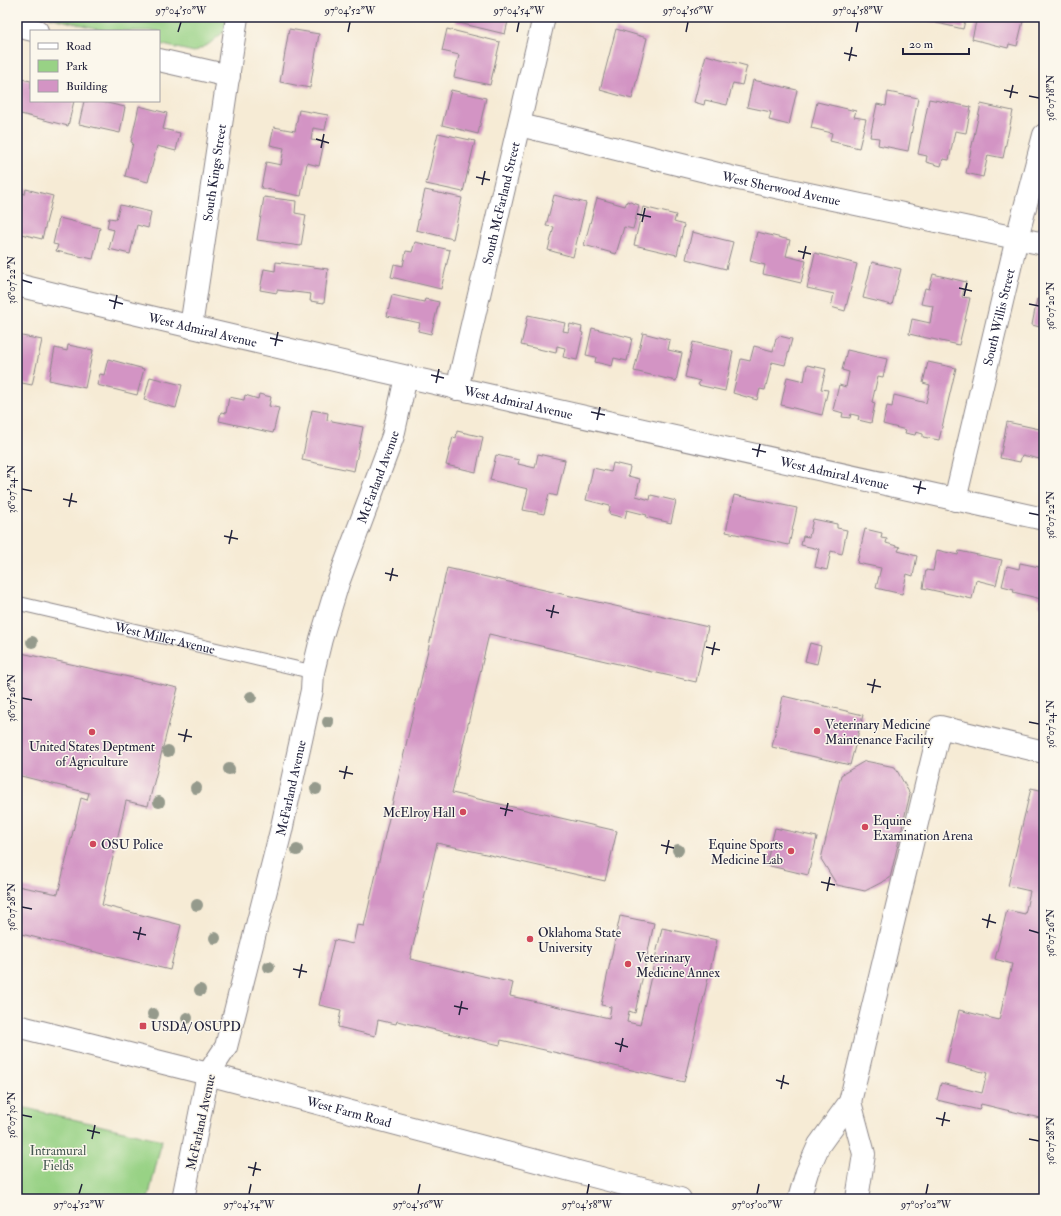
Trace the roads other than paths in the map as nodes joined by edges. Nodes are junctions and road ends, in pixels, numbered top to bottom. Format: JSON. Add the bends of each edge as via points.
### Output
{"nodes":[{"id":1,"x":237,"y":17,"type":"edge"},
{"id":2,"x":544,"y":17,"type":"edge"},
{"id":3,"x":17,"y":26,"type":"edge"},
{"id":4,"x":33,"y":30,"type":"edge"},
{"id":5,"x":160,"y":60,"type":"edge"},
{"id":6,"x":229,"y":76,"type":"junction"},
{"id":7,"x":520,"y":125,"type":"junction"},
{"id":8,"x":1044,"y":135,"type":"edge"},
{"id":9,"x":1017,"y":238,"type":"junction"},
{"id":10,"x":1044,"y":244,"type":"edge"},
{"id":11,"x":17,"y":285,"type":"edge"},
{"id":12,"x":192,"y":328,"type":"junction"},
{"id":13,"x":406,"y":377,"type":"junction"},
{"id":14,"x":457,"y":389,"type":"junction"},
{"id":15,"x":955,"y":500,"type":"junction"},
{"id":16,"x":1044,"y":519,"type":"edge"},
{"id":17,"x":17,"y":603,"type":"edge"},
{"id":18,"x":313,"y":672,"type":"junction"},
{"id":19,"x":1044,"y":752,"type":"edge"},
{"id":20,"x":17,"y":1026,"type":"edge"},
{"id":21,"x":208,"y":1074,"type":"junction"},
{"id":22,"x":850,"y":1102,"type":"junction"},
{"id":23,"x":183,"y":1199,"type":"edge"},
{"id":24,"x":680,"y":1199,"type":"edge"},
{"id":25,"x":799,"y":1199,"type":"edge"},
{"id":26,"x":857,"y":1199,"type":"edge"}],
"edges":[{"from":1,"to":6,"type":"street","name":"South Kings Street"},
{"from":2,"to":7,"type":"street","name":"South McFarland Street"},
{"from":3,"to":4,"type":"street"},
{"from":5,"to":6,"type":"street"},
{"from":6,"to":12,"type":"street","name":"South Kings Street"},
{"from":7,"to":9,"type":"street","name":"West Sherwood Avenue","via":[[734,178]]},
{"from":7,"to":14,"type":"street","name":"South McFarland Street"},
{"from":8,"to":9,"type":"street","name":"South Willis Street"},
{"from":9,"to":10,"type":"street","name":"West Sherwood Avenue"},
{"from":9,"to":15,"type":"street","name":"South Willis Street"},
{"from":11,"to":12,"type":"street","name":"West Admiral Avenue"},
{"from":12,"to":13,"type":"street","name":"West Admiral Avenue"},
{"from":13,"to":14,"type":"street","name":"West Admiral Avenue"},
{"from":13,"to":18,"type":"street","name":"McFarland Avenue","via":[[393,436],[338,583]]},
{"from":14,"to":15,"type":"street","name":"West Admiral Avenue"},
{"from":15,"to":16,"type":"street","name":"West Admiral Avenue"},
{"from":17,"to":18,"type":"lane","name":"West Miller Avenue"},
{"from":18,"to":21,"type":"street","name":"McFarland Avenue","via":[[312,690],[281,831],[226,1047]]},
{"from":19,"to":22,"type":"street","via":[[940,727]]},
{"from":20,"to":21,"type":"street","name":"West Farm Road"},
{"from":21,"to":23,"type":"street","name":"McFarland Avenue"},
{"from":21,"to":24,"type":"street","name":"West Farm Road"},
{"from":22,"to":25,"type":"street","via":[[819,1145]]},
{"from":22,"to":26,"type":"street","via":[[864,1154]]}]}
